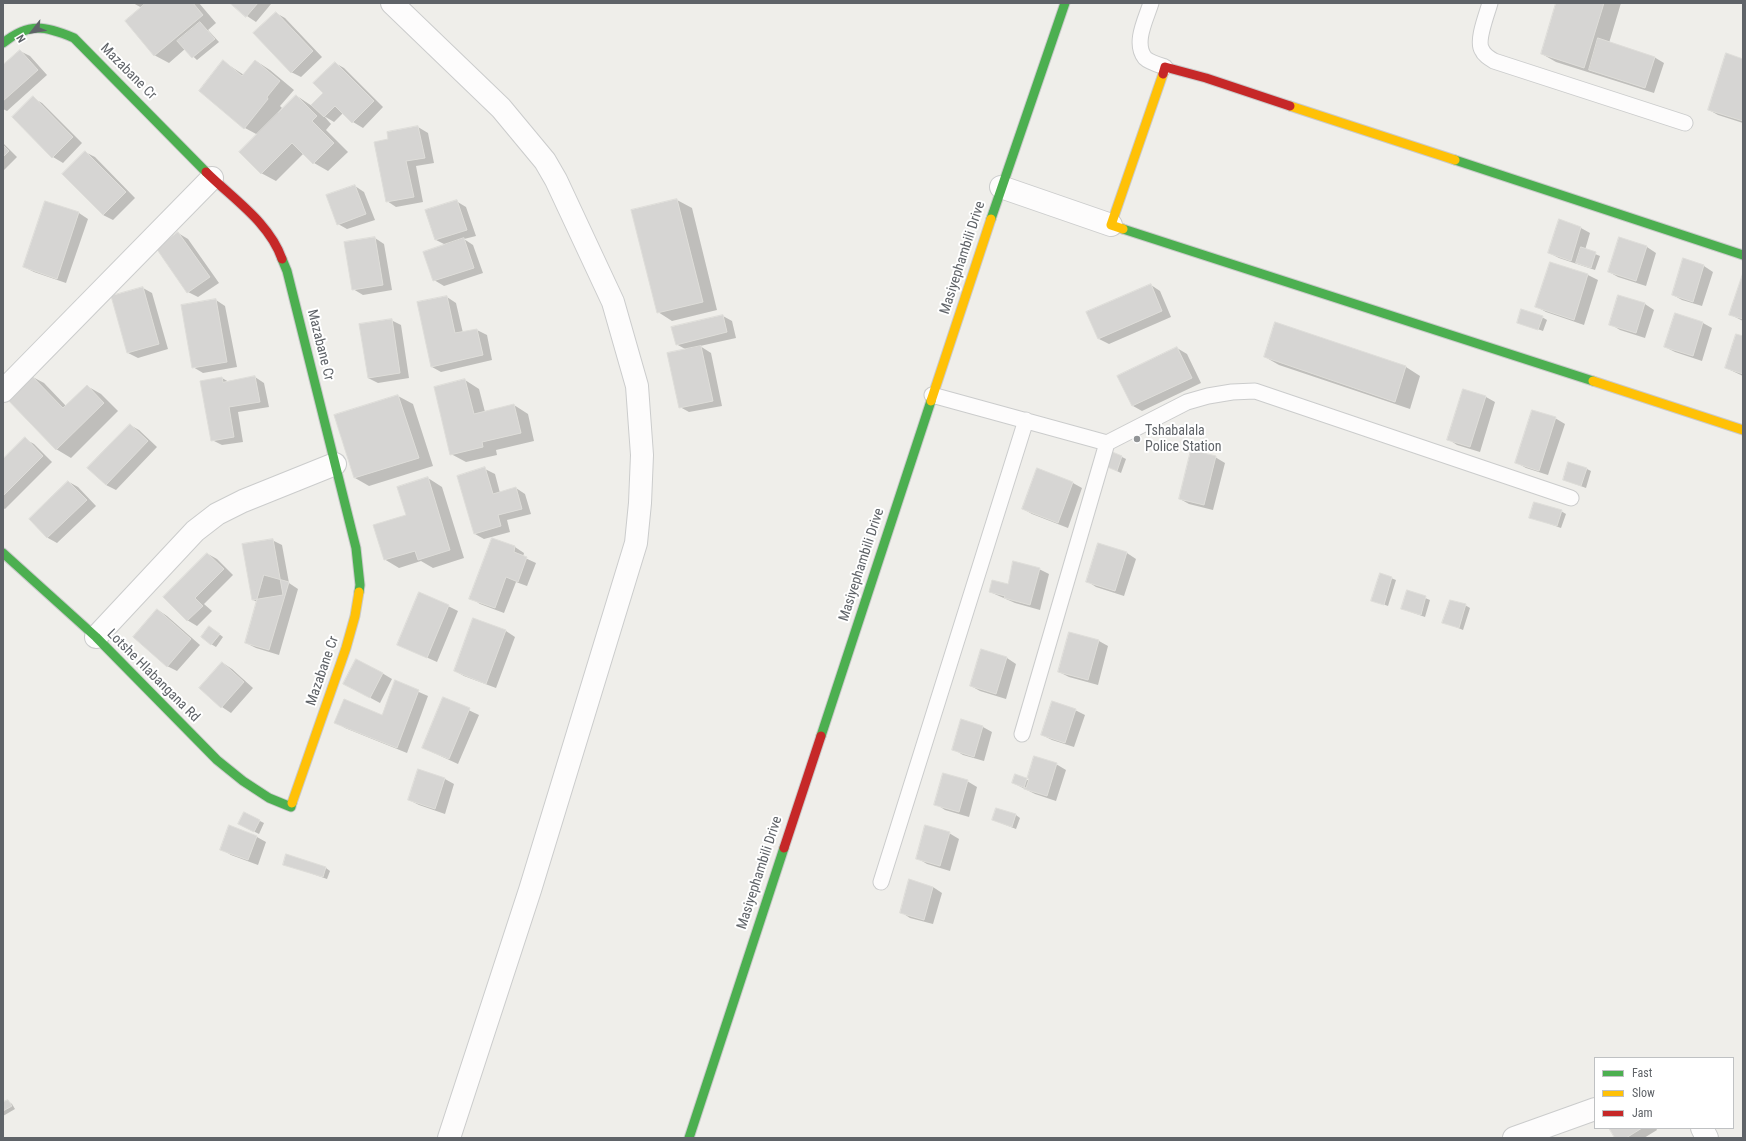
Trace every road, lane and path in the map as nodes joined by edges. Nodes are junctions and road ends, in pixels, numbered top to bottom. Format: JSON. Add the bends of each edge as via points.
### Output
{"nodes":[{"id":1,"x":392,"y":3,"type":"edge"},
{"id":2,"x":1065,"y":3,"type":"edge"},
{"id":3,"x":1151,"y":3,"type":"edge"},
{"id":4,"x":1490,"y":3,"type":"edge"},
{"id":5,"x":3,"y":43,"type":"edge"},
{"id":6,"x":1165,"y":68,"type":"junction"},
{"id":7,"x":1685,"y":123,"type":"dead end"},
{"id":8,"x":212,"y":178,"type":"junction"},
{"id":9,"x":1001,"y":187,"type":"junction"},
{"id":10,"x":1111,"y":225,"type":"junction"},
{"id":11,"x":1743,"y":255,"type":"edge"},
{"id":12,"x":3,"y":391,"type":"edge"},
{"id":13,"x":932,"y":395,"type":"junction"},
{"id":14,"x":1026,"y":420,"type":"junction"},
{"id":15,"x":1743,"y":430,"type":"edge"},
{"id":16,"x":1107,"y":443,"type":"junction"},
{"id":17,"x":335,"y":464,"type":"junction"},
{"id":18,"x":1571,"y":498,"type":"dead end"},
{"id":19,"x":3,"y":554,"type":"edge"},
{"id":20,"x":96,"y":637,"type":"junction"},
{"id":21,"x":1022,"y":734,"type":"dead end"},
{"id":22,"x":291,"y":807,"type":"joint"},
{"id":23,"x":881,"y":882,"type":"dead end"},
{"id":24,"x":1594,"y":1109,"type":"edge"},
{"id":25,"x":1702,"y":1129,"type":"edge"},
{"id":26,"x":449,"y":1138,"type":"edge"},
{"id":27,"x":689,"y":1138,"type":"edge"},
{"id":28,"x":1515,"y":1138,"type":"edge"},
{"id":29,"x":1707,"y":1138,"type":"edge"}],
"edges":[{"from":1,"to":26,"type":"street","via":[[502,108],[545,161],[613,302],[637,386],[640,424],[640,503],[636,543],[530,890]]},
{"from":2,"to":9,"type":"street","name":"Masiyephambili Drive"},
{"from":3,"to":6,"type":"lane","via":[[1140,48],[1146,59]]},
{"from":4,"to":7,"type":"lane","via":[[1480,37],[1480,49],[1486,56]]},
{"from":5,"to":8,"type":"street","name":"Mazabane Cr","via":[[19,31],[38,27],[58,31],[74,38]]},
{"from":6,"to":10,"type":"street"},
{"from":6,"to":11,"type":"street","via":[[1221,83]]},
{"from":8,"to":12,"type":"street"},
{"from":8,"to":17,"type":"street","name":"Mazabane Cr","via":[[266,229],[278,247],[287,271]]},
{"from":9,"to":10,"type":"street"},
{"from":9,"to":13,"type":"street","name":"Masiyephambili Drive"},
{"from":10,"to":15,"type":"street"},
{"from":13,"to":14,"type":"lane"},
{"from":13,"to":27,"type":"street","name":"Masiyephambili Drive"},
{"from":14,"to":16,"type":"lane"},
{"from":14,"to":23,"type":"lane"},
{"from":16,"to":18,"type":"lane","via":[[1187,402],[1232,392],[1255,391]]},
{"from":16,"to":21,"type":"lane"},
{"from":17,"to":20,"type":"street","via":[[217,514],[195,531]]},
{"from":17,"to":22,"type":"street","name":"Mazabane Cr","via":[[356,548],[360,585],[346,648]]},
{"from":19,"to":20,"type":"street","name":"Lotshe Hlabangana Rd"},
{"from":20,"to":22,"type":"street","name":"Lotshe Hlabangana Rd","via":[[217,760],[269,798]]},
{"from":24,"to":28,"type":"street"},
{"from":25,"to":29,"type":"street"}]}
